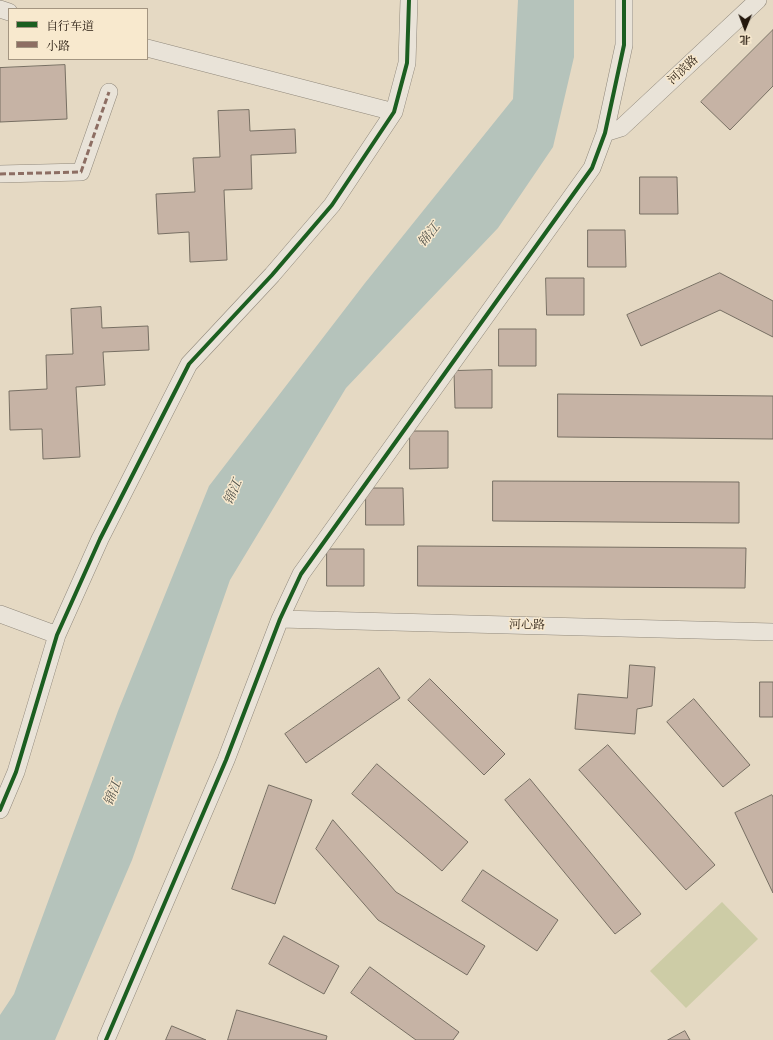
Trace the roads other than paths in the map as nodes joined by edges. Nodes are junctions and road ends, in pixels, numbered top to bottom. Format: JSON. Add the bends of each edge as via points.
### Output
{"nodes":[{"id":1,"x":409,"y":0,"type":"edge"},
{"id":2,"x":624,"y":0,"type":"edge"},
{"id":3,"x":758,"y":0,"type":"edge"},
{"id":4,"x":148,"y":48,"type":"edge"},
{"id":5,"x":109,"y":92,"type":"dead end"},
{"id":6,"x":394,"y":112,"type":"junction"},
{"id":7,"x":605,"y":133,"type":"junction"},
{"id":8,"x":0,"y":174,"type":"edge"},
{"id":9,"x":0,"y":614,"type":"edge"},
{"id":10,"x":280,"y":619,"type":"junction"},
{"id":11,"x":773,"y":632,"type":"edge"},
{"id":12,"x":57,"y":635,"type":"junction"},
{"id":13,"x":0,"y":810,"type":"edge"},
{"id":14,"x":106,"y":1040,"type":"edge"}],
"edges":[{"from":1,"to":6,"type":"street","via":[[408,63]]},
{"from":2,"to":7,"type":"street","via":[[624,45]]},
{"from":3,"to":7,"type":"street","name":"河滨路","via":[[621,128]]},
{"from":4,"to":6,"type":"street"},
{"from":5,"to":8,"type":"street","via":[[81,172]]},
{"from":6,"to":12,"type":"street","via":[[332,205],[272,275],[189,364],[100,539]]},
{"from":7,"to":10,"type":"street","via":[[592,168],[301,574]]},
{"from":9,"to":12,"type":"street"},
{"from":10,"to":11,"type":"street","name":"河心路"},
{"from":10,"to":14,"type":"street","via":[[226,760]]},
{"from":12,"to":13,"type":"street","via":[[16,772]]}]}
